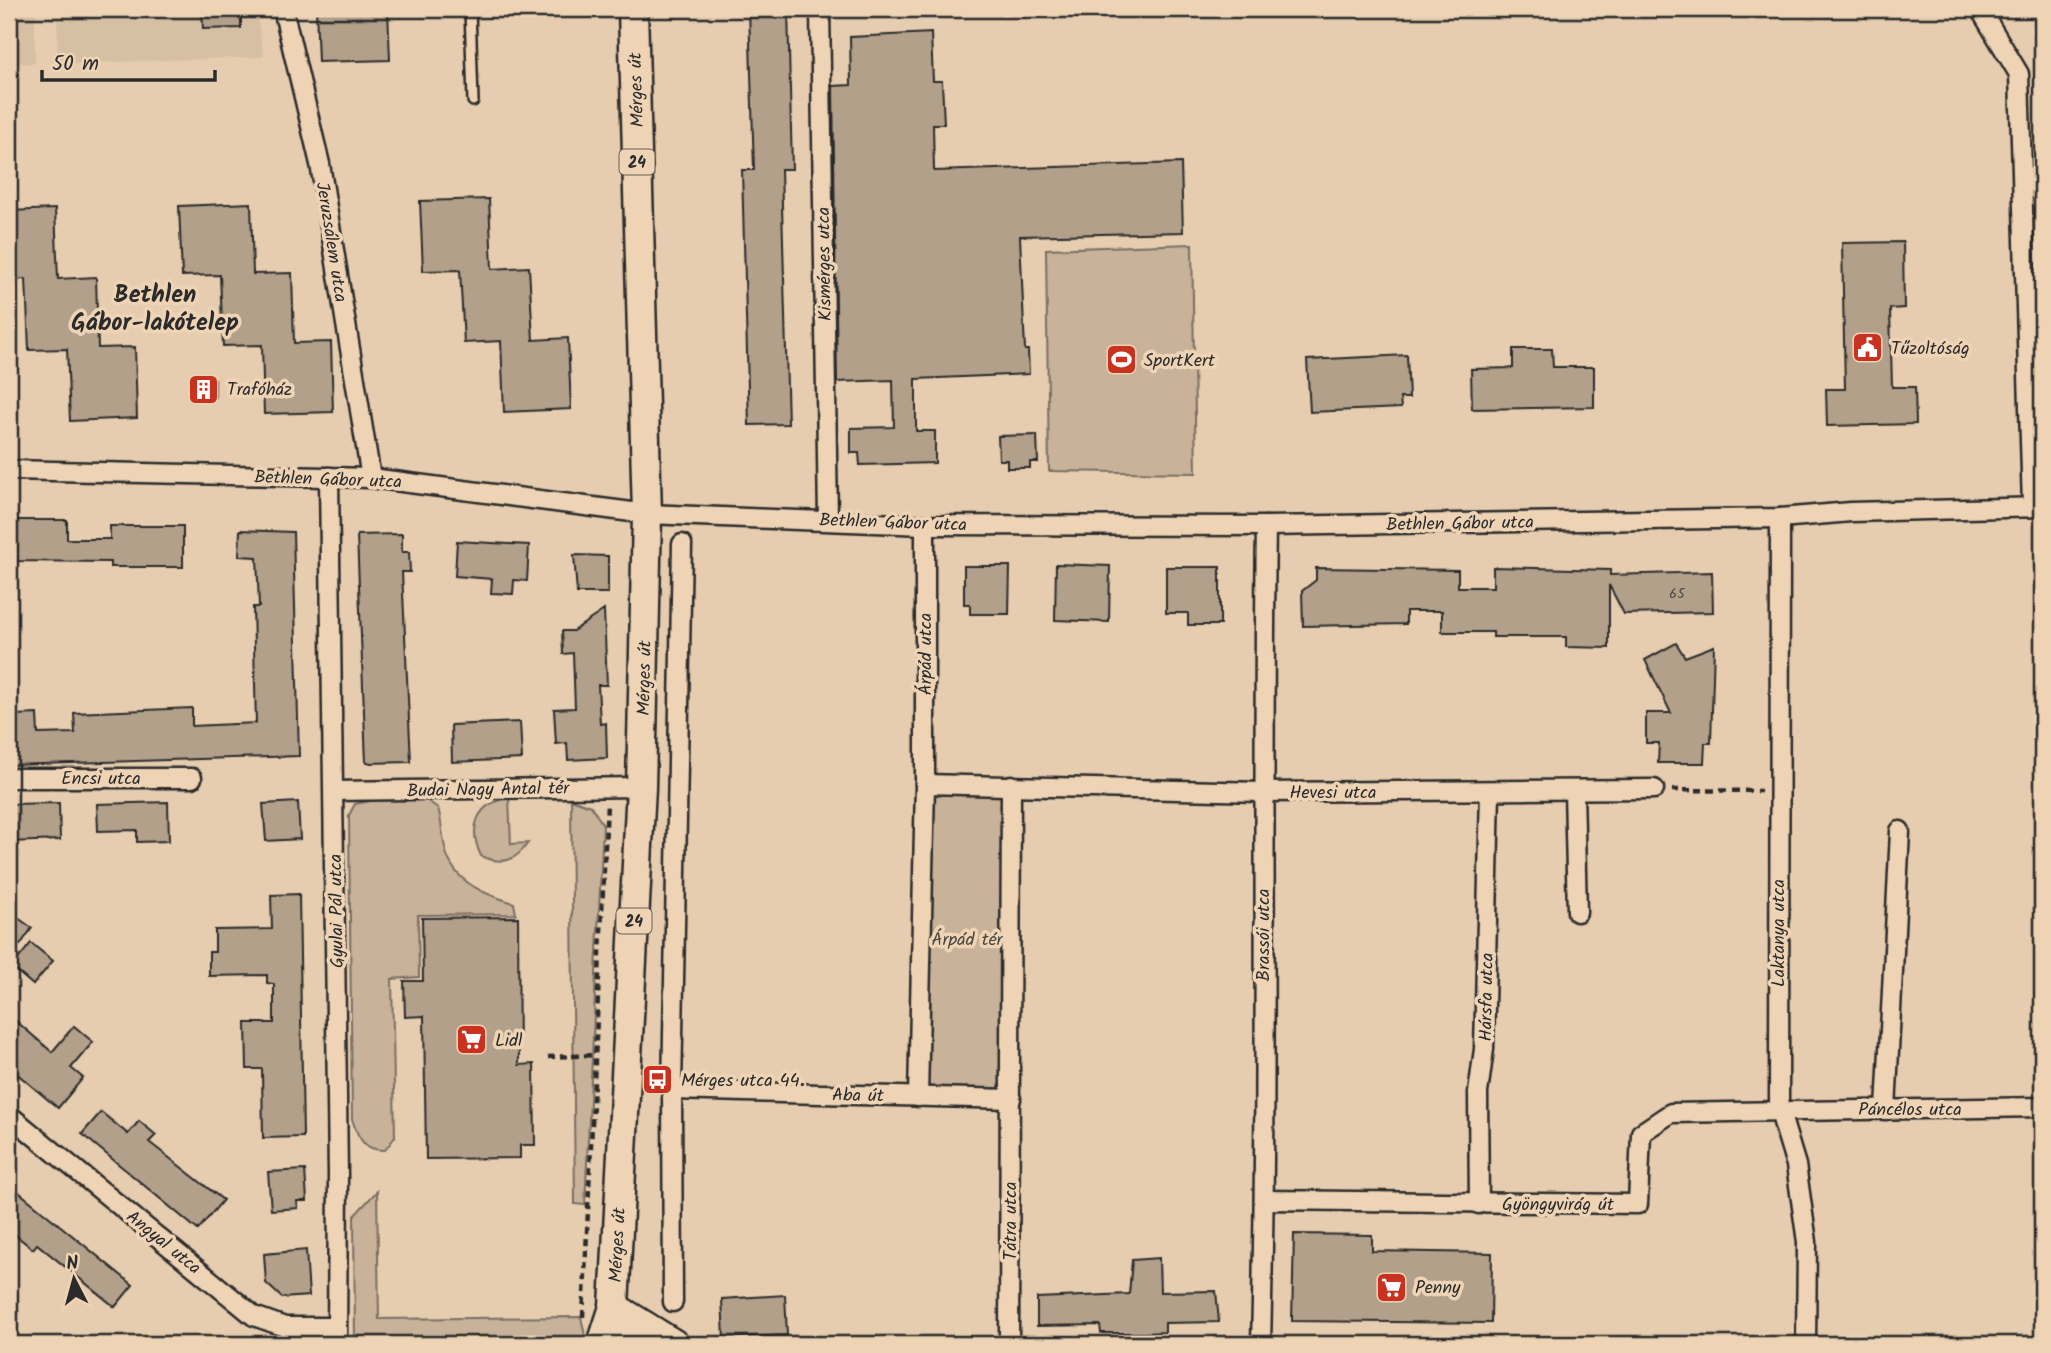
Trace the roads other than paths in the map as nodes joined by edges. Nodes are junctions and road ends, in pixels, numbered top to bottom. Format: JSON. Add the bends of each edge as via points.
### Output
{"nodes":[{"id":1,"x":283,"y":9,"type":"edge"},
{"id":2,"x":470,"y":9,"type":"edge"},
{"id":3,"x":633,"y":9,"type":"edge"},
{"id":4,"x":825,"y":9,"type":"edge"},
{"id":5,"x":1980,"y":9,"type":"edge"},
{"id":6,"x":473,"y":101,"type":"dead end"},
{"id":7,"x":9,"y":470,"type":"edge"},
{"id":8,"x":329,"y":477,"type":"junction"},
{"id":9,"x":371,"y":478,"type":"junction"},
{"id":10,"x":2037,"y":507,"type":"edge"},
{"id":11,"x":647,"y":514,"type":"junction"},
{"id":12,"x":1780,"y":518,"type":"junction"},
{"id":13,"x":828,"y":520,"type":"junction"},
{"id":14,"x":925,"y":525,"type":"junction"},
{"id":15,"x":1266,"y":526,"type":"junction"},
{"id":16,"x":682,"y":544,"type":"dead end"},
{"id":17,"x":9,"y":778,"type":"edge"},
{"id":18,"x":192,"y":778,"type":"dead end"},
{"id":19,"x":925,"y":784,"type":"junction"},
{"id":20,"x":1011,"y":785,"type":"junction"},
{"id":21,"x":641,"y":787,"type":"junction"},
{"id":22,"x":1654,"y":789,"type":"road end"},
{"id":23,"x":1490,"y":790,"type":"junction"},
{"id":24,"x":1574,"y":791,"type":"junction"},
{"id":25,"x":334,"y":792,"type":"junction"},
{"id":26,"x":1262,"y":792,"type":"junction"},
{"id":27,"x":1900,"y":831,"type":"dead end"},
{"id":28,"x":1577,"y":912,"type":"dead end"},
{"id":29,"x":672,"y":1090,"type":"junction"},
{"id":30,"x":918,"y":1097,"type":"junction"},
{"id":31,"x":1011,"y":1099,"type":"junction"},
{"id":32,"x":2042,"y":1107,"type":"edge"},
{"id":33,"x":1779,"y":1109,"type":"junction"},
{"id":34,"x":1886,"y":1110,"type":"junction"},
{"id":35,"x":9,"y":1115,"type":"edge"},
{"id":36,"x":1264,"y":1200,"type":"junction"},
{"id":37,"x":1479,"y":1204,"type":"junction"},
{"id":38,"x":673,"y":1302,"type":"dead end"},
{"id":39,"x":614,"y":1307,"type":"junction"},
{"id":40,"x":337,"y":1336,"type":"edge"},
{"id":41,"x":591,"y":1341,"type":"edge"},
{"id":42,"x":629,"y":1344,"type":"edge"},
{"id":43,"x":674,"y":1344,"type":"edge"},
{"id":44,"x":1009,"y":1344,"type":"edge"},
{"id":45,"x":1261,"y":1344,"type":"edge"},
{"id":46,"x":1806,"y":1344,"type":"edge"}],
"edges":[{"from":1,"to":9,"type":"street","name":"Jeruzsálem utca","via":[[320,164]]},
{"from":2,"to":6,"type":"lane"},
{"from":3,"to":11,"type":"main road","name":"Mérges út","number":"24"},
{"from":4,"to":13,"type":"street","name":"Kismérges utca"},
{"from":5,"to":10,"type":"street","via":[[2019,74]]},
{"from":7,"to":8,"type":"street","name":"Bethlen Gábor utca"},
{"from":8,"to":9,"type":"street","name":"Bethlen Gábor utca"},
{"from":8,"to":25,"type":"street","name":"Gyulai Pál utca"},
{"from":9,"to":11,"type":"street","name":"Bethlen Gábor utca"},
{"from":10,"to":12,"type":"street","name":"Bethlen Gábor utca"},
{"from":11,"to":13,"type":"street","name":"Bethlen Gábor utca"},
{"from":11,"to":21,"type":"main road","name":"Mérges út","number":"24"},
{"from":12,"to":15,"type":"street","name":"Bethlen Gábor utca"},
{"from":12,"to":33,"type":"street","name":"Laktanya utca"},
{"from":13,"to":14,"type":"street","name":"Bethlen Gábor utca"},
{"from":14,"to":15,"type":"street","name":"Bethlen Gábor utca"},
{"from":14,"to":19,"type":"street","name":"Árpád utca"},
{"from":15,"to":26,"type":"street","name":"Brassói utca"},
{"from":16,"to":29,"type":"street","name":"Mérges út"},
{"from":17,"to":18,"type":"street","name":"Encsi utca"},
{"from":19,"to":20,"type":"street"},
{"from":19,"to":30,"type":"street"},
{"from":20,"to":26,"type":"street","name":"Hevesi utca"},
{"from":20,"to":31,"type":"street"},
{"from":21,"to":25,"type":"street","name":"Budai Nagy Antal tér"},
{"from":21,"to":39,"type":"main road","name":"Mérges út","number":"24"},
{"from":22,"to":24,"type":"street","name":"Hevesi utca"},
{"from":23,"to":24,"type":"street","name":"Hevesi utca"},
{"from":23,"to":26,"type":"street","name":"Hevesi utca"},
{"from":23,"to":37,"type":"street","name":"Hársfa utca","via":[[1485,1049],[1478,1093]]},
{"from":24,"to":28,"type":"street"},
{"from":25,"to":40,"type":"street","name":"Gyulai Pál utca"},
{"from":26,"to":36,"type":"street","name":"Brassói utca"},
{"from":27,"to":34,"type":"street"},
{"from":29,"to":30,"type":"street","name":"Aba út"},
{"from":29,"to":38,"type":"street","name":"Mérges út"},
{"from":30,"to":31,"type":"street"},
{"from":31,"to":44,"type":"street","name":"Tátra utca"},
{"from":32,"to":34,"type":"street","name":"Páncélos utca"},
{"from":33,"to":34,"type":"street","name":"Páncélos utca"},
{"from":33,"to":37,"type":"street","name":"Gyöngyvirág út","via":[[1671,1113],[1641,1133],[1638,1204]]},
{"from":33,"to":46,"type":"street","name":"Laktanya utca","via":[[1796,1165],[1807,1242]]},
{"from":35,"to":40,"type":"street","name":"Angyal utca","via":[[254,1316]]},
{"from":36,"to":37,"type":"street","name":"Gyöngyvirág út"},
{"from":36,"to":45,"type":"street","name":"Brassói utca"},
{"from":39,"to":41,"type":"main road"},
{"from":39,"to":42,"type":"main road","name":"Mérges út","number":"24"},
{"from":39,"to":43,"type":"main road"}]}
